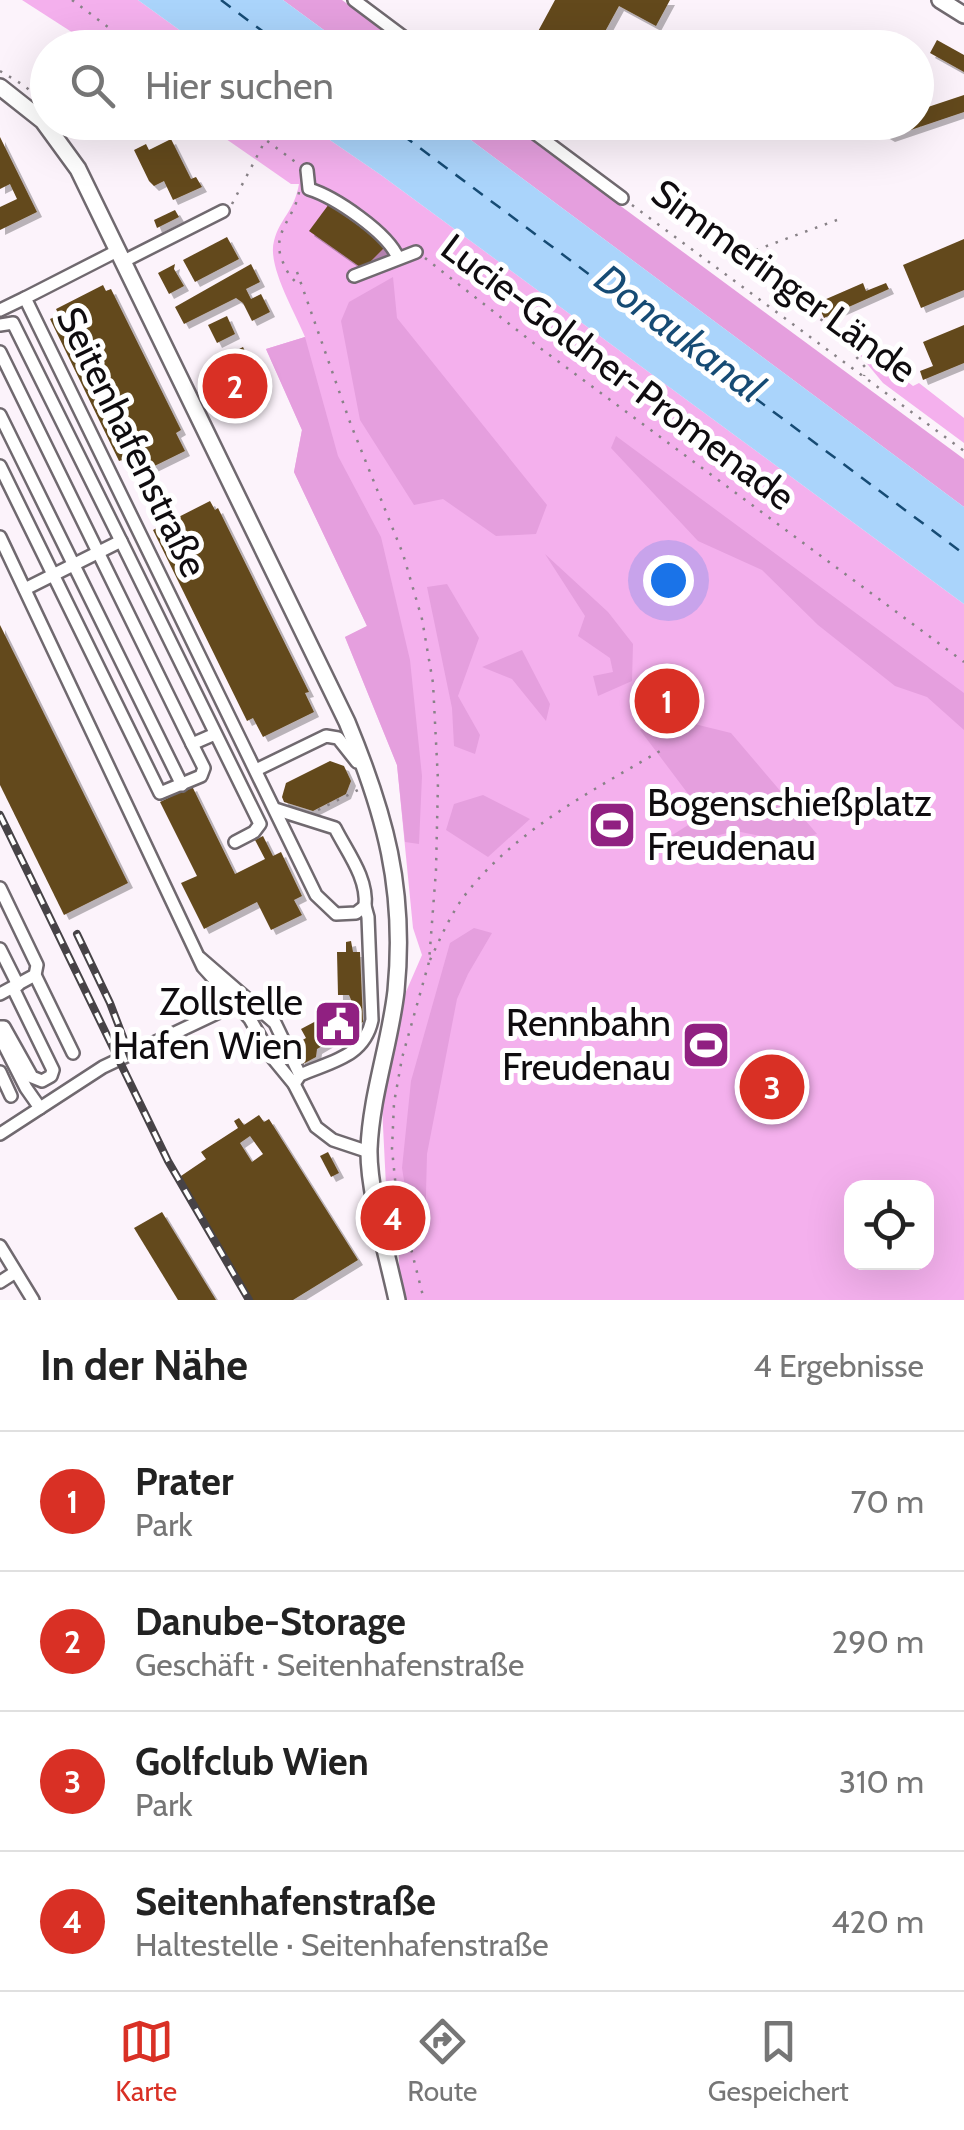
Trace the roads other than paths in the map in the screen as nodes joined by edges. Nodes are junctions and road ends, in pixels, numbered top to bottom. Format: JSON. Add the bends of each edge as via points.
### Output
{"nodes":[{"id":1,"x":354,"y":0,"type":"edge"},
{"id":2,"x":940,"y":0,"type":"edge"},
{"id":3,"x":964,"y":15,"type":"edge"},
{"id":4,"x":394,"y":30,"type":"edge"},
{"id":5,"x":0,"y":86,"type":"edge"},
{"id":6,"x":30,"y":104,"type":"edge"},
{"id":7,"x":60,"y":140,"type":"edge"},
{"id":8,"x":544,"y":140,"type":"edge"},
{"id":9,"x":307,"y":170,"type":"road end"},
{"id":10,"x":622,"y":198,"type":"road end"},
{"id":11,"x":223,"y":211,"type":"road end"},
{"id":12,"x":416,"y":252,"type":"road end"},
{"id":13,"x":119,"y":256,"type":"junction"},
{"id":14,"x":398,"y":258,"type":"junction"},
{"id":15,"x":354,"y":276,"type":"dead end"},
{"id":16,"x":25,"y":298,"type":"junction"},
{"id":17,"x":0,"y":310,"type":"edge"},
{"id":18,"x":0,"y":325,"type":"edge"},
{"id":19,"x":0,"y":352,"type":"edge"},
{"id":20,"x":0,"y":415,"type":"edge"},
{"id":21,"x":0,"y":466,"type":"edge"},
{"id":22,"x":0,"y":537,"type":"edge"},
{"id":23,"x":121,"y":542,"type":"junction"},
{"id":24,"x":96,"y":554,"type":"junction"},
{"id":25,"x":73,"y":564,"type":"junction"},
{"id":26,"x":52,"y":574,"type":"junction"},
{"id":27,"x":25,"y":589,"type":"junction"},
{"id":28,"x":216,"y":734,"type":"junction"},
{"id":29,"x":192,"y":744,"type":"junction"},
{"id":30,"x":256,"y":770,"type":"junction"},
{"id":31,"x":182,"y":785,"type":"junction"},
{"id":32,"x":275,"y":808,"type":"junction"},
{"id":33,"x":382,"y":816,"type":"junction"},
{"id":34,"x":234,"y":842,"type":"dead end"},
{"id":35,"x":0,"y":888,"type":"edge"},
{"id":36,"x":365,"y":906,"type":"junction"},
{"id":37,"x":0,"y":949,"type":"edge"},
{"id":38,"x":200,"y":958,"type":"junction"},
{"id":39,"x":35,"y":975,"type":"junction"},
{"id":40,"x":15,"y":986,"type":"junction"},
{"id":41,"x":0,"y":994,"type":"edge"},
{"id":42,"x":231,"y":999,"type":"junction"},
{"id":43,"x":0,"y":1027,"type":"edge"},
{"id":44,"x":0,"y":1036,"type":"edge"},
{"id":45,"x":0,"y":1050,"type":"edge"},
{"id":46,"x":73,"y":1053,"type":"dead end"},
{"id":47,"x":0,"y":1072,"type":"edge"},
{"id":48,"x":298,"y":1079,"type":"junction"},
{"id":49,"x":11,"y":1096,"type":"dead end"},
{"id":50,"x":36,"y":1111,"type":"junction"},
{"id":51,"x":0,"y":1134,"type":"edge"},
{"id":52,"x":369,"y":1152,"type":"junction"},
{"id":53,"x":0,"y":1246,"type":"edge"},
{"id":54,"x":14,"y":1273,"type":"junction"},
{"id":55,"x":0,"y":1282,"type":"edge"},
{"id":56,"x":32,"y":1300,"type":"edge"},
{"id":57,"x":397,"y":1300,"type":"edge"}],
"edges":[{"from":1,"to":4,"type":"street"},
{"from":2,"to":3,"type":"main road"},
{"from":5,"to":6,"type":"main road","name":"Seitenhafenstraße"},
{"from":7,"to":13,"type":"main road","name":"Seitenhafenstraße"},
{"from":8,"to":10,"type":"street","name":"Simmeringer Lände"},
{"from":9,"to":14,"type":"street","via":[[309,189],[326,194],[393,244]]},
{"from":11,"to":13,"type":"street"},
{"from":12,"to":14,"type":"street"},
{"from":13,"to":16,"type":"street","name":"Seitenhafenstraße"},
{"from":13,"to":33,"type":"main road","name":"Seitenhafenstraße","via":[[347,722]]},
{"from":14,"to":15,"type":"street"},
{"from":16,"to":17,"type":"street"},
{"from":16,"to":30,"type":"street","name":"Seitenhafenstraße"},
{"from":18,"to":23,"type":"street","via":[[13,323]]},
{"from":19,"to":24,"type":"street"},
{"from":20,"to":25,"type":"street"},
{"from":21,"to":26,"type":"street"},
{"from":22,"to":27,"type":"street"},
{"from":23,"to":24,"type":"street"},
{"from":23,"to":28,"type":"street"},
{"from":24,"to":25,"type":"street"},
{"from":24,"to":29,"type":"street"},
{"from":25,"to":26,"type":"street"},
{"from":25,"to":31,"type":"street"},
{"from":26,"to":27,"type":"street"},
{"from":26,"to":31,"type":"street","via":[[160,793]]},
{"from":27,"to":38,"type":"street"},
{"from":28,"to":29,"type":"street"},
{"from":28,"to":34,"type":"street","via":[[260,824]]},
{"from":29,"to":31,"type":"street","via":[[205,772]]},
{"from":30,"to":32,"type":"street","name":"Seitenhafenstraße"},
{"from":30,"to":33,"type":"street","via":[[326,736],[338,738],[354,756]]},
{"from":32,"to":36,"type":"street","via":[[335,828],[360,876]]},
{"from":32,"to":36,"type":"street","name":"Seitenhafenstraße","via":[[325,906],[346,915]]},
{"from":33,"to":52,"type":"main road","name":"Seitenhafenstraße","via":[[395,884],[396,992]]},
{"from":35,"to":39,"type":"street","via":[[37,965]]},
{"from":36,"to":48,"type":"street","via":[[369,1036],[361,1048]]},
{"from":37,"to":40,"type":"street"},
{"from":38,"to":42,"type":"street"},
{"from":38,"to":48,"type":"street","via":[[276,1022]]},
{"from":39,"to":40,"type":"street"},
{"from":39,"to":46,"type":"street"},
{"from":40,"to":41,"type":"street"},
{"from":40,"to":43,"type":"street","via":[[51,1076],[32,1077]]},
{"from":42,"to":48,"type":"street","via":[[270,1056]]},
{"from":42,"to":50,"type":"street","via":[[217,1013],[104,1067]]},
{"from":44,"to":50,"type":"street"},
{"from":45,"to":50,"type":"street"},
{"from":47,"to":49,"type":"street"},
{"from":48,"to":52,"type":"street","via":[[316,1127]]},
{"from":50,"to":51,"type":"street"},
{"from":52,"to":57,"type":"main road","name":"Seitenhafenstraße"},
{"from":53,"to":54,"type":"street"},
{"from":54,"to":55,"type":"street"},
{"from":54,"to":56,"type":"street"}]}
